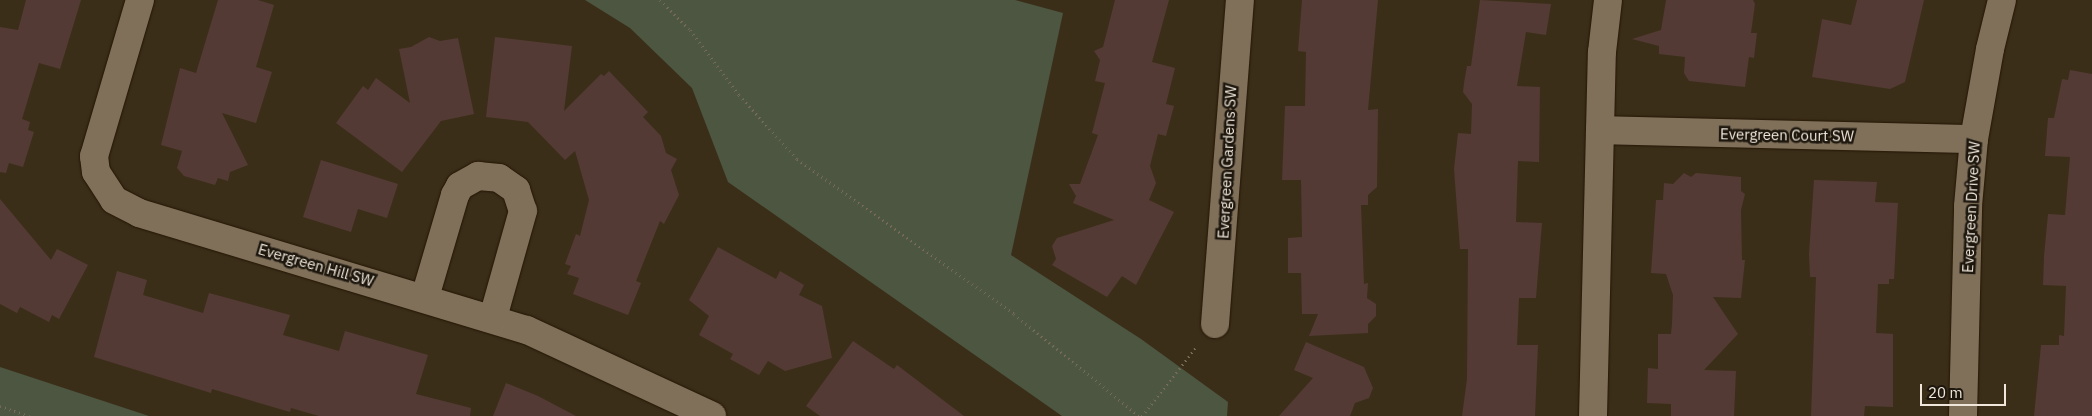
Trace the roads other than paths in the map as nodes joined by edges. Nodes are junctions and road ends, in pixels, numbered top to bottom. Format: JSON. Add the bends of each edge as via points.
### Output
{"nodes":[{"id":1,"x":140,"y":0,"type":"edge"},
{"id":2,"x":1240,"y":0,"type":"edge"},
{"id":3,"x":1608,"y":0,"type":"edge"},
{"id":4,"x":2002,"y":0,"type":"edge"},
{"id":5,"x":1600,"y":130,"type":"junction"},
{"id":6,"x":1974,"y":139,"type":"junction"},
{"id":7,"x":425,"y":297,"type":"junction"},
{"id":8,"x":493,"y":318,"type":"junction"},
{"id":9,"x":1215,"y":324,"type":"road end"},
{"id":10,"x":712,"y":416,"type":"edge"},
{"id":11,"x":1593,"y":416,"type":"edge"},
{"id":12,"x":1963,"y":416,"type":"edge"}],
"edges":[{"from":1,"to":7,"type":"street","name":"Evergreen Hill SW","via":[[94,156],[96,172],[114,200],[139,214]]},
{"from":2,"to":9,"type":"street","name":"Evergreen Gardens SW"},
{"from":3,"to":5,"type":"street"},
{"from":4,"to":6,"type":"street","name":"Evergreen Drive SW"},
{"from":5,"to":6,"type":"street","name":"Evergreen Court SW"},
{"from":5,"to":11,"type":"street"},
{"from":6,"to":12,"type":"street","name":"Evergreen Drive SW","via":[[1968,206]]},
{"from":7,"to":8,"type":"street","name":"Evergreen Hill SW"},
{"from":7,"to":8,"type":"street","via":[[460,186],[478,176],[499,178],[516,190],[522,211]]},
{"from":8,"to":10,"type":"street","name":"Evergreen Hill SW","via":[[527,330]]}]}
